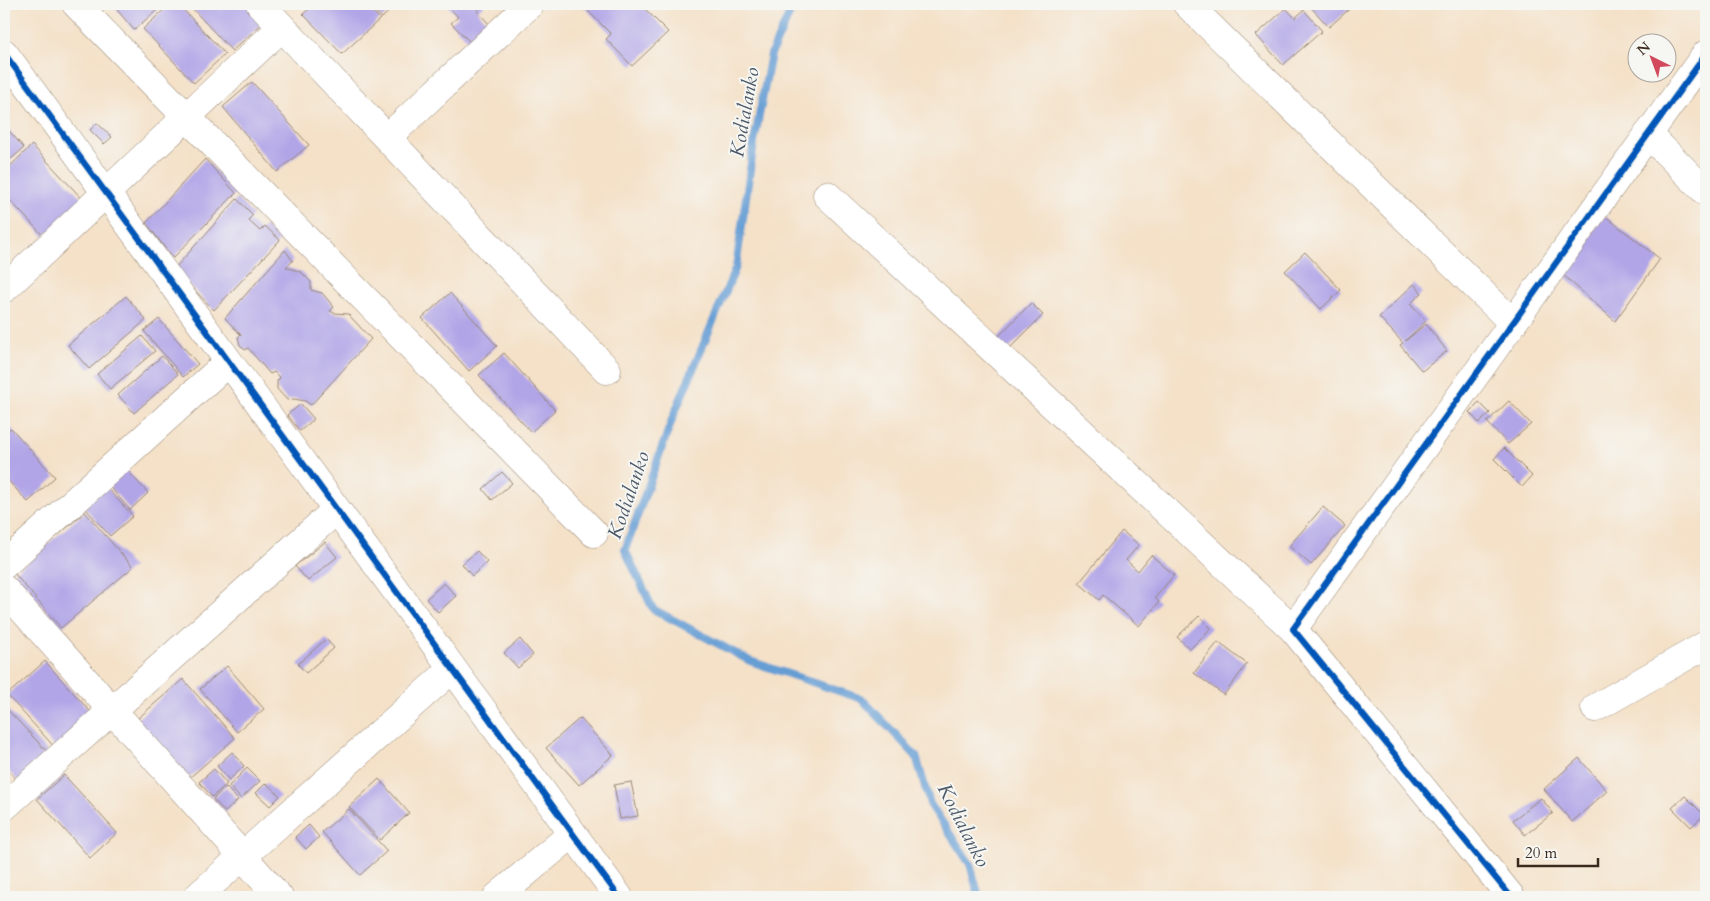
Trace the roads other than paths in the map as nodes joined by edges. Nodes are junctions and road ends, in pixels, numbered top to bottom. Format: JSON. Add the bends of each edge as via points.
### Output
{"nodes":[{"id":1,"x":76,"y":4,"type":"edge"},
{"id":2,"x":530,"y":4,"type":"edge"},
{"id":3,"x":1187,"y":4,"type":"edge"},
{"id":4,"x":263,"y":5,"type":"edge"},
{"id":5,"x":282,"y":27,"type":"junction"},
{"id":6,"x":4,"y":53,"type":"edge"},
{"id":7,"x":1705,"y":58,"type":"edge"},
{"id":8,"x":186,"y":117,"type":"junction"},
{"id":9,"x":1648,"y":134,"type":"junction"},
{"id":10,"x":388,"y":138,"type":"junction"},
{"id":11,"x":1706,"y":192,"type":"edge"},
{"id":12,"x":106,"y":193,"type":"junction"},
{"id":13,"x":827,"y":195,"type":"dead end"},
{"id":14,"x":4,"y":289,"type":"edge"},
{"id":15,"x":1513,"y":323,"type":"junction"},
{"id":16,"x":228,"y":362,"type":"junction"},
{"id":17,"x":607,"y":370,"type":"dead end"},
{"id":18,"x":336,"y":510,"type":"junction"},
{"id":19,"x":594,"y":533,"type":"dead end"},
{"id":20,"x":4,"y":565,"type":"edge"},
{"id":21,"x":4,"y":589,"type":"edge"},
{"id":22,"x":1293,"y":629,"type":"junction"},
{"id":23,"x":1706,"y":645,"type":"edge"},
{"id":24,"x":452,"y":669,"type":"junction"},
{"id":25,"x":1595,"y":708,"type":"dead end"},
{"id":26,"x":113,"y":711,"type":"junction"},
{"id":27,"x":4,"y":807,"type":"edge"},
{"id":28,"x":572,"y":834,"type":"junction"},
{"id":29,"x":243,"y":857,"type":"junction"},
{"id":30,"x":197,"y":897,"type":"edge"},
{"id":31,"x":279,"y":897,"type":"edge"},
{"id":32,"x":497,"y":897,"type":"edge"},
{"id":33,"x":619,"y":897,"type":"edge"},
{"id":34,"x":1511,"y":897,"type":"edge"}],
"edges":[{"from":1,"to":8,"type":"street"},
{"from":2,"to":10,"type":"street"},
{"from":3,"to":15,"type":"street"},
{"from":4,"to":5,"type":"street"},
{"from":5,"to":8,"type":"street"},
{"from":5,"to":10,"type":"street"},
{"from":6,"to":12,"type":"street"},
{"from":7,"to":9,"type":"street"},
{"from":8,"to":12,"type":"street"},
{"from":8,"to":19,"type":"street"},
{"from":9,"to":11,"type":"street"},
{"from":9,"to":15,"type":"street"},
{"from":10,"to":17,"type":"street"},
{"from":12,"to":14,"type":"street"},
{"from":12,"to":16,"type":"street"},
{"from":13,"to":22,"type":"street"},
{"from":15,"to":22,"type":"street"},
{"from":16,"to":18,"type":"street"},
{"from":16,"to":20,"type":"street"},
{"from":18,"to":24,"type":"street"},
{"from":18,"to":26,"type":"street"},
{"from":21,"to":26,"type":"street"},
{"from":22,"to":34,"type":"street"},
{"from":23,"to":25,"type":"street"},
{"from":24,"to":28,"type":"street"},
{"from":24,"to":29,"type":"street"},
{"from":26,"to":27,"type":"street"},
{"from":26,"to":29,"type":"street"},
{"from":28,"to":32,"type":"street"},
{"from":28,"to":33,"type":"street"},
{"from":29,"to":30,"type":"street"},
{"from":29,"to":31,"type":"street"}]}
